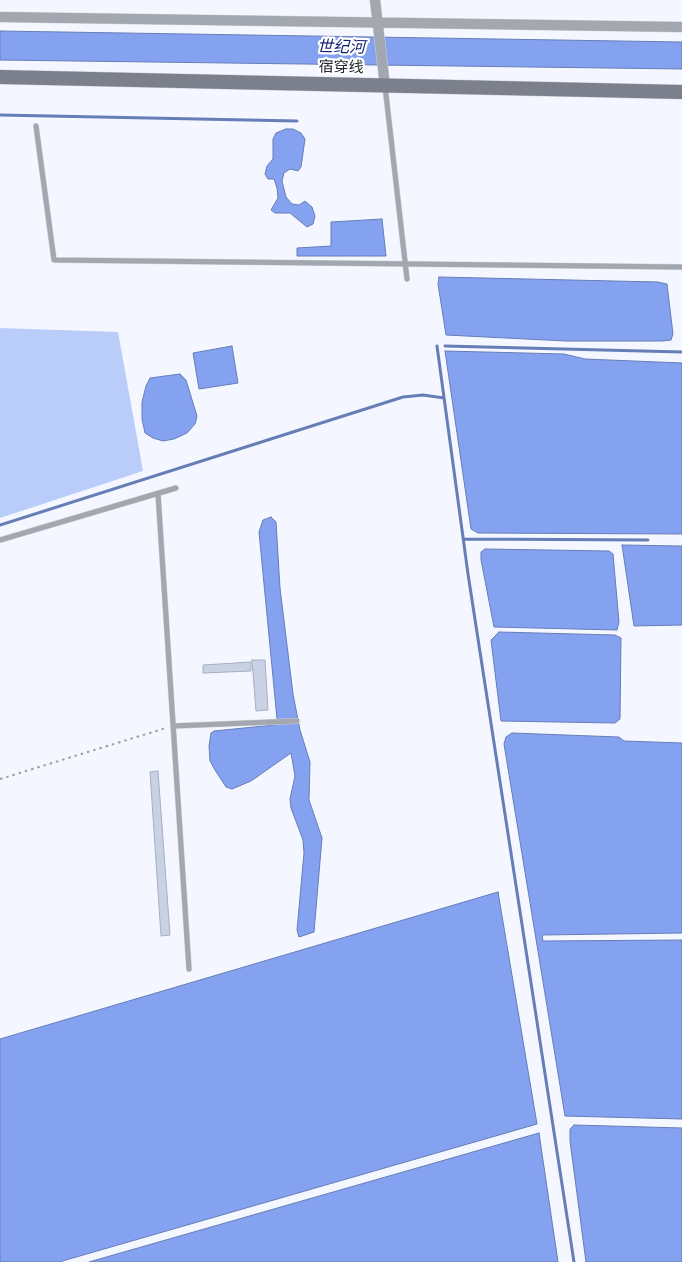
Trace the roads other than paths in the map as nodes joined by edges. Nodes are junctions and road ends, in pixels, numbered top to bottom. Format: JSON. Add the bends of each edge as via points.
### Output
{"nodes":[{"id":1,"x":375,"y":0,"type":"edge"},
{"id":2,"x":0,"y":17,"type":"edge"},
{"id":3,"x":376,"y":23,"type":"junction"},
{"id":4,"x":682,"y":28,"type":"edge"},
{"id":5,"x":0,"y":77,"type":"edge"},
{"id":6,"x":385,"y":86,"type":"junction"},
{"id":7,"x":682,"y":92,"type":"edge"},
{"id":8,"x":36,"y":126,"type":"dead end"},
{"id":9,"x":406,"y":264,"type":"junction"},
{"id":10,"x":682,"y":267,"type":"edge"},
{"id":11,"x":407,"y":279,"type":"dead end"},
{"id":12,"x":176,"y":488,"type":"dead end"},
{"id":13,"x":158,"y":494,"type":"junction"},
{"id":14,"x":0,"y":540,"type":"edge"},
{"id":15,"x":297,"y":721,"type":"dead end"},
{"id":16,"x":173,"y":726,"type":"junction"},
{"id":17,"x":189,"y":969,"type":"dead end"}],
"edges":[{"from":1,"to":3,"type":"street"},
{"from":2,"to":3,"type":"street"},
{"from":3,"to":4,"type":"street"},
{"from":3,"to":6,"type":"street"},
{"from":5,"to":6,"type":"main road","name":"宿穿线"},
{"from":6,"to":7,"type":"main road","name":"宿穿线"},
{"from":6,"to":9,"type":"lane"},
{"from":8,"to":9,"type":"lane","via":[[54,260]]},
{"from":9,"to":10,"type":"lane"},
{"from":9,"to":11,"type":"lane"},
{"from":12,"to":13,"type":"lane"},
{"from":13,"to":14,"type":"lane"},
{"from":13,"to":16,"type":"lane"},
{"from":15,"to":16,"type":"lane"},
{"from":16,"to":17,"type":"lane"}]}
